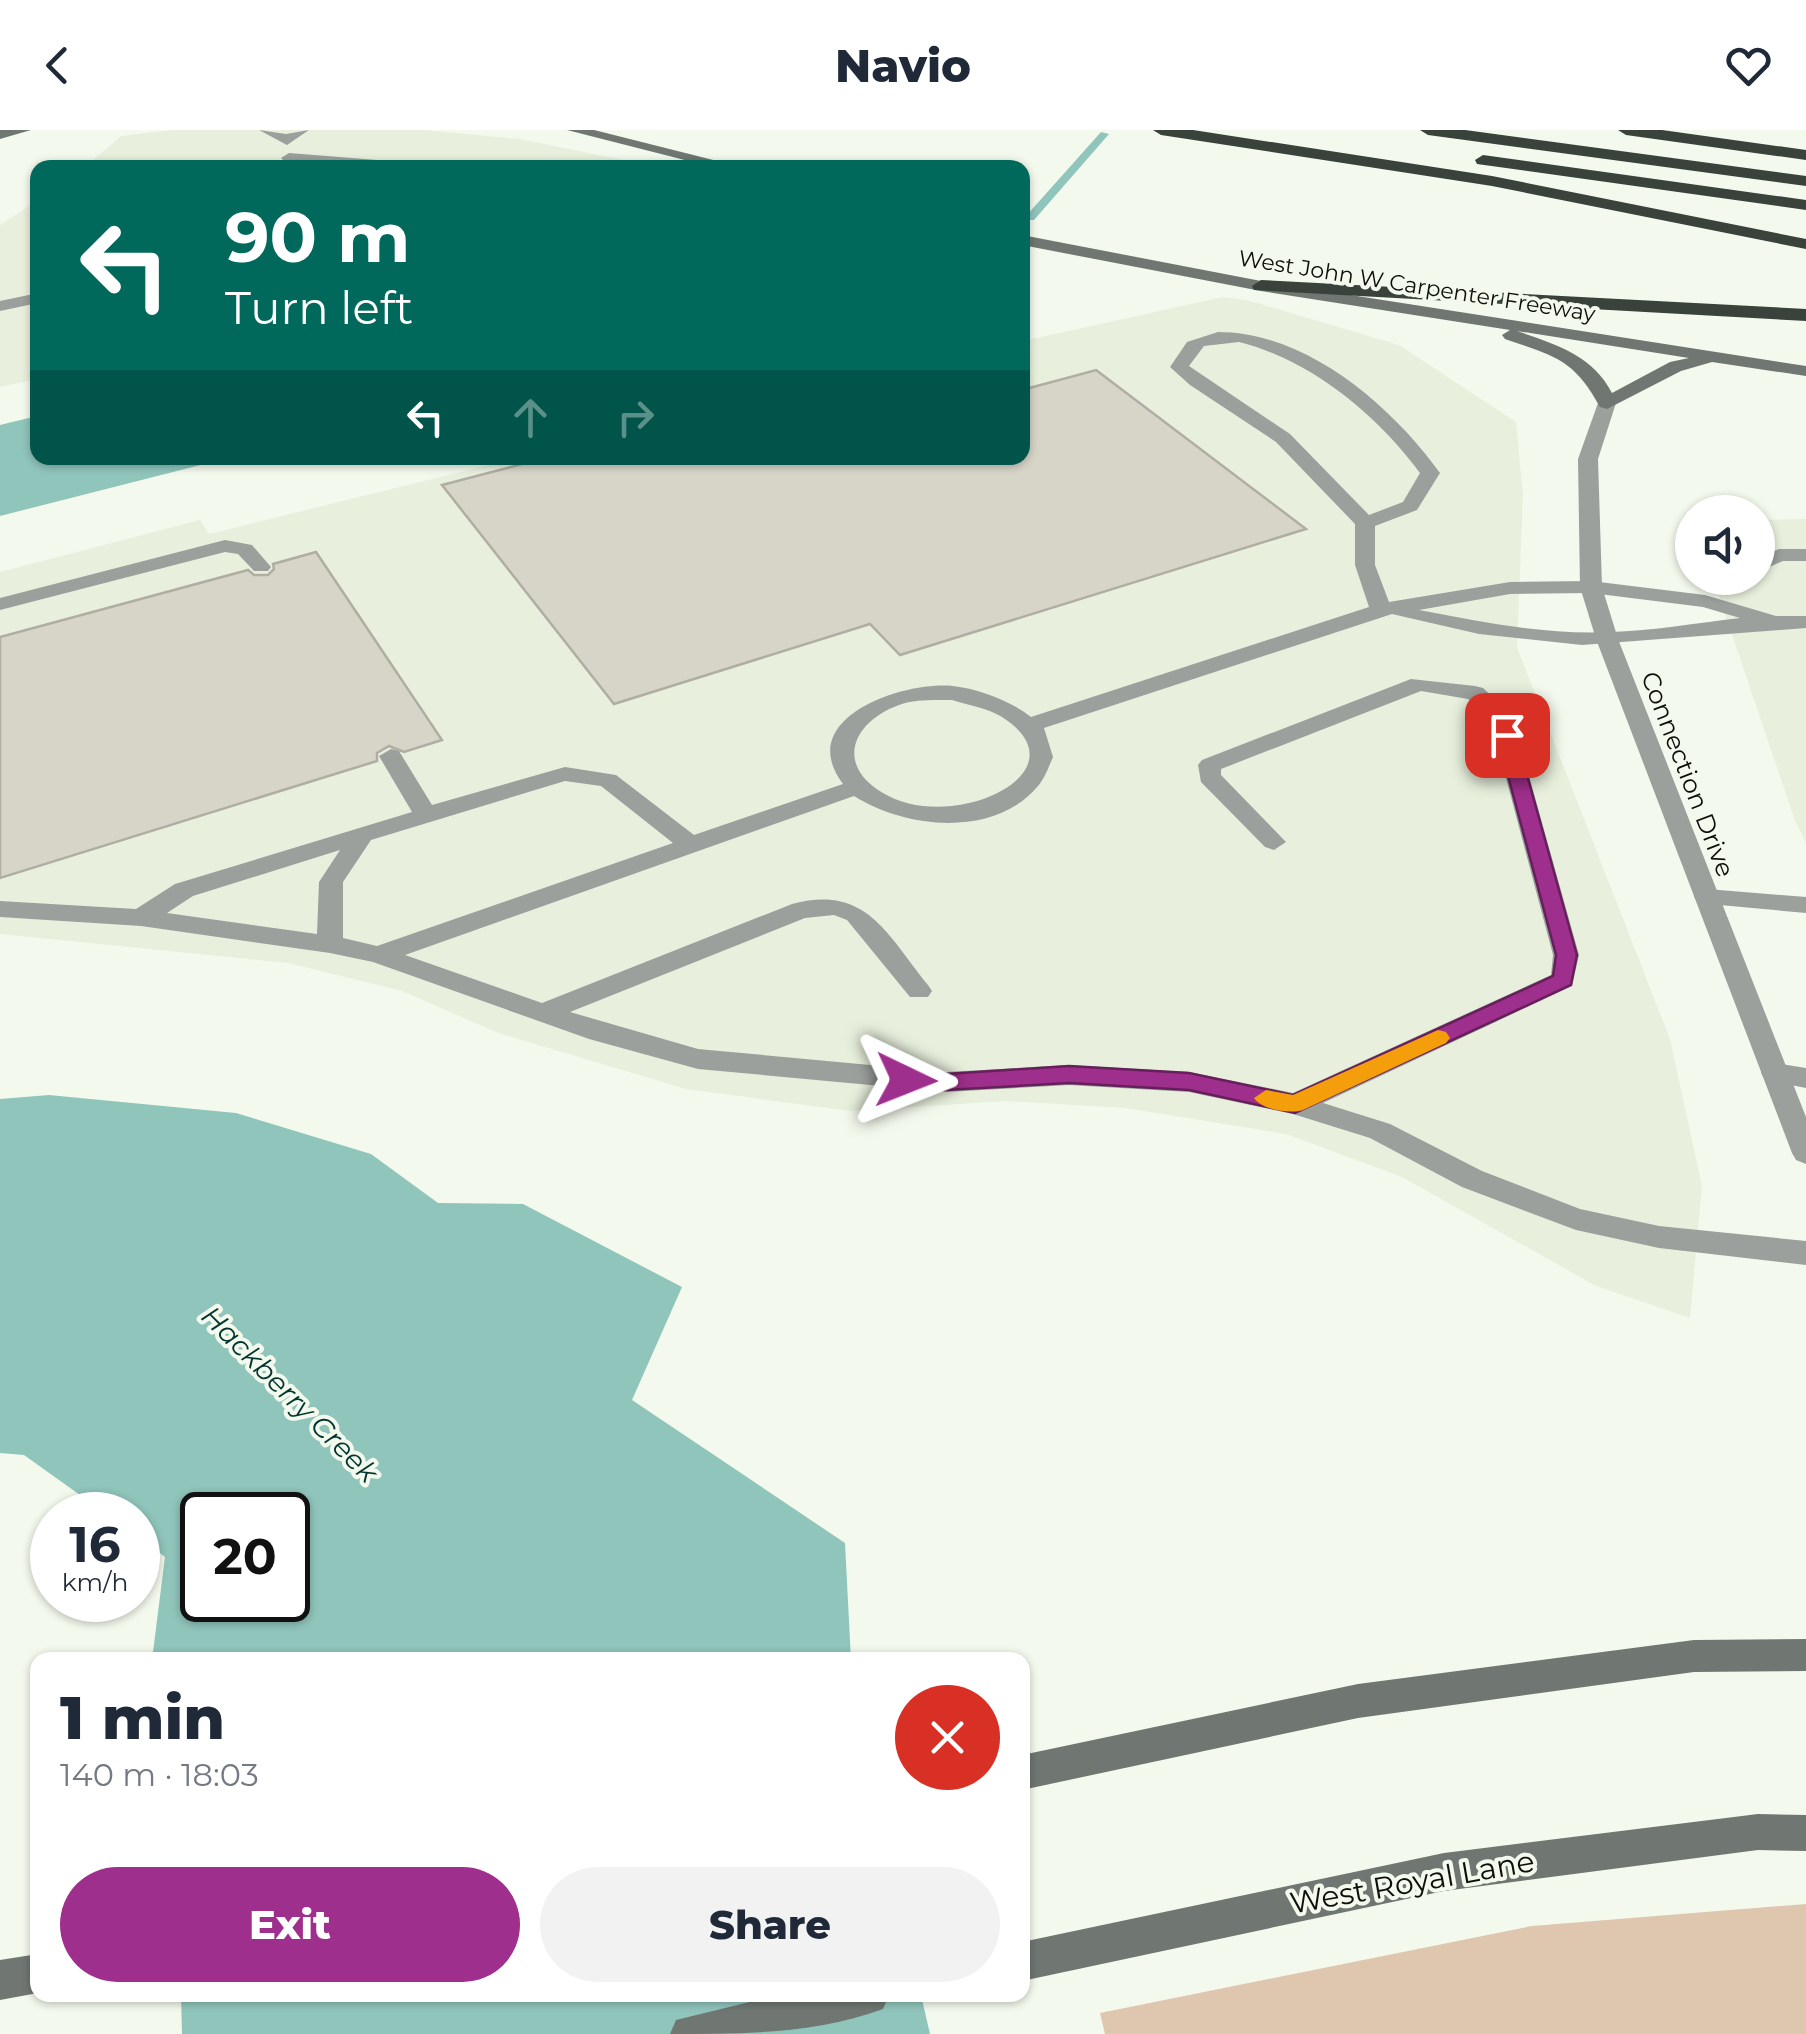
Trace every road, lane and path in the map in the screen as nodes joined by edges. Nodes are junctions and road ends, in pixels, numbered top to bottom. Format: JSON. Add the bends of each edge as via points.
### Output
{"nodes":[{"id":1,"x":23,"y":130,"type":"edge"},
{"id":2,"x":268,"y":130,"type":"edge"},
{"id":3,"x":1161,"y":130,"type":"edge"},
{"id":4,"x":1268,"y":130,"type":"edge"},
{"id":5,"x":1428,"y":130,"type":"edge"},
{"id":6,"x":1626,"y":130,"type":"edge"},
{"id":7,"x":1753,"y":130,"type":"edge"},
{"id":8,"x":584,"y":131,"type":"edge"},
{"id":9,"x":0,"y":134,"type":"edge"},
{"id":10,"x":294,"y":135,"type":"edge"},
{"id":11,"x":1806,"y":137,"type":"edge"},
{"id":12,"x":1806,"y":156,"type":"edge"},
{"id":13,"x":290,"y":158,"type":"junction"},
{"id":14,"x":286,"y":160,"type":"edge"},
{"id":15,"x":315,"y":160,"type":"edge"},
{"id":16,"x":705,"y":160,"type":"edge"},
{"id":17,"x":1806,"y":182,"type":"edge"},
{"id":18,"x":1806,"y":206,"type":"edge"},
{"id":19,"x":1030,"y":242,"type":"edge"},
{"id":20,"x":1806,"y":244,"type":"edge"},
{"id":21,"x":1261,"y":286,"type":"junction"},
{"id":22,"x":30,"y":300,"type":"edge"},
{"id":23,"x":0,"y":306,"type":"edge"},
{"id":24,"x":1410,"y":308,"type":"junction"},
{"id":25,"x":1806,"y":314,"type":"edge"},
{"id":26,"x":1725,"y":358,"type":"junction"},
{"id":27,"x":1806,"y":371,"type":"edge"},
{"id":28,"x":1607,"y":404,"type":"junction"},
{"id":29,"x":1365,"y":523,"type":"junction"},
{"id":30,"x":1806,"y":555,"type":"edge"},
{"id":31,"x":1775,"y":557,"type":"edge"},
{"id":32,"x":261,"y":567,"type":"dead end"},
{"id":33,"x":1591,"y":587,"type":"junction"},
{"id":34,"x":1751,"y":595,"type":"edge"},
{"id":35,"x":0,"y":604,"type":"edge"},
{"id":36,"x":1381,"y":610,"type":"junction"},
{"id":37,"x":1768,"y":620,"type":"junction"},
{"id":38,"x":1806,"y":622,"type":"edge"},
{"id":39,"x":1607,"y":639,"type":"junction"},
{"id":40,"x":1031,"y":725,"type":"junction"},
{"id":41,"x":391,"y":756,"type":"dead end"},
{"id":42,"x":857,"y":788,"type":"junction"},
{"id":43,"x":426,"y":815,"type":"junction"},
{"id":44,"x":362,"y":835,"type":"junction"},
{"id":45,"x":1274,"y":842,"type":"dead end"},
{"id":46,"x":691,"y":846,"type":"junction"},
{"id":47,"x":1707,"y":897,"type":"junction"},
{"id":48,"x":1806,"y":905,"type":"edge"},
{"id":49,"x":0,"y":908,"type":"edge"},
{"id":50,"x":141,"y":918,"type":"junction"},
{"id":51,"x":330,"y":944,"type":"junction"},
{"id":52,"x":378,"y":955,"type":"junction"},
{"id":53,"x":918,"y":991,"type":"dead end"},
{"id":54,"x":542,"y":1012,"type":"junction"},
{"id":55,"x":1775,"y":1073,"type":"junction"},
{"id":56,"x":1806,"y":1078,"type":"edge"},
{"id":57,"x":1295,"y":1104,"type":"junction"},
{"id":58,"x":1806,"y":1154,"type":"edge"},
{"id":59,"x":1806,"y":1253,"type":"edge"},
{"id":60,"x":1806,"y":1655,"type":"edge"},
{"id":61,"x":1030,"y":1772,"type":"edge"},
{"id":62,"x":1806,"y":1832,"type":"edge"},
{"id":63,"x":1030,"y":1960,"type":"edge"},
{"id":64,"x":837,"y":2002,"type":"edge"},
{"id":65,"x":690,"y":2034,"type":"edge"}],
"edges":[{"from":1,"to":9,"type":"main road"},
{"from":2,"to":10,"type":"street"},
{"from":3,"to":20,"type":"highway","via":[[1492,181]]},
{"from":4,"to":18,"type":"highway"},
{"from":5,"to":17,"type":"highway"},
{"from":6,"to":12,"type":"highway"},
{"from":7,"to":11,"type":"highway"},
{"from":8,"to":16,"type":"main road"},
{"from":10,"to":13,"type":"street"},
{"from":13,"to":14,"type":"street"},
{"from":13,"to":15,"type":"street"},
{"from":19,"to":21,"type":"main road","name":"West John W Carpenter Freeway"},
{"from":21,"to":24,"type":"main road","name":"West John W Carpenter Freeway"},
{"from":21,"to":25,"type":"highway"},
{"from":22,"to":23,"type":"street"},
{"from":24,"to":26,"type":"main road","name":"West John W Carpenter Freeway"},
{"from":24,"to":28,"type":"main road","via":[[1565,354],[1602,381]]},
{"from":26,"to":27,"type":"main road","name":"West John W Carpenter Freeway"},
{"from":26,"to":28,"type":"main road","via":[[1676,366]]},
{"from":28,"to":33,"type":"street","name":"Connection Drive","via":[[1588,459]]},
{"from":29,"to":29,"type":"street","via":[[1410,506],[1430,472],[1396,430],[1301,358],[1262,340],[1230,335],[1185,350],[1179,367],[1295,448]]},
{"from":29,"to":36,"type":"street","via":[[1364,565]]},
{"from":30,"to":31,"type":"street"},
{"from":32,"to":35,"type":"street","via":[[245,549],[226,546]]},
{"from":33,"to":36,"type":"street","via":[[1510,588]]},
{"from":33,"to":37,"type":"street","via":[[1704,601]]},
{"from":33,"to":39,"type":"street","name":"Connection Drive"},
{"from":34,"to":37,"type":"street"},
{"from":36,"to":39,"type":"street","via":[[1530,636]]},
{"from":36,"to":40,"type":"street"},
{"from":37,"to":38,"type":"street"},
{"from":37,"to":39,"type":"street"},
{"from":39,"to":47,"type":"street","name":"Connection Drive"},
{"from":40,"to":42,"type":"street","via":[[1042,744],[1042,764],[1031,784],[981,811],[912,812]]},
{"from":40,"to":42,"type":"street","via":[[984,698],[920,694],[891,701],[857,721],[840,748]]},
{"from":41,"to":43,"type":"street"},
{"from":42,"to":46,"type":"street"},
{"from":43,"to":44,"type":"street"},
{"from":43,"to":46,"type":"street","via":[[565,774],[608,780]]},
{"from":44,"to":50,"type":"street","via":[[184,890]]},
{"from":44,"to":51,"type":"street","via":[[331,882]]},
{"from":45,"to":57,"type":"street","via":[[1209,777],[1210,765],[1419,684],[1475,693],[1502,716],[1566,955],[1563,980]]},
{"from":46,"to":52,"type":"street"},
{"from":47,"to":48,"type":"street"},
{"from":47,"to":55,"type":"street","name":"Connection Drive"},
{"from":49,"to":50,"type":"street"},
{"from":50,"to":51,"type":"street"},
{"from":51,"to":52,"type":"street"},
{"from":52,"to":54,"type":"street"},
{"from":53,"to":54,"type":"street","via":[[856,914],[834,907],[802,910]]},
{"from":54,"to":57,"type":"street","via":[[698,1059],[946,1082],[1069,1074],[1189,1082]]},
{"from":55,"to":56,"type":"street"},
{"from":55,"to":58,"type":"street","name":"Connection Drive"},
{"from":57,"to":59,"type":"street","via":[[1380,1131],[1472,1179],[1576,1219],[1660,1237]]},
{"from":60,"to":61,"type":"main road","via":[[1694,1656],[1358,1701]]},
{"from":62,"to":63,"type":"main road","name":"West Royal Lane","via":[[1758,1832],[1444,1872]]},
{"from":64,"to":65,"type":"main road"}]}
